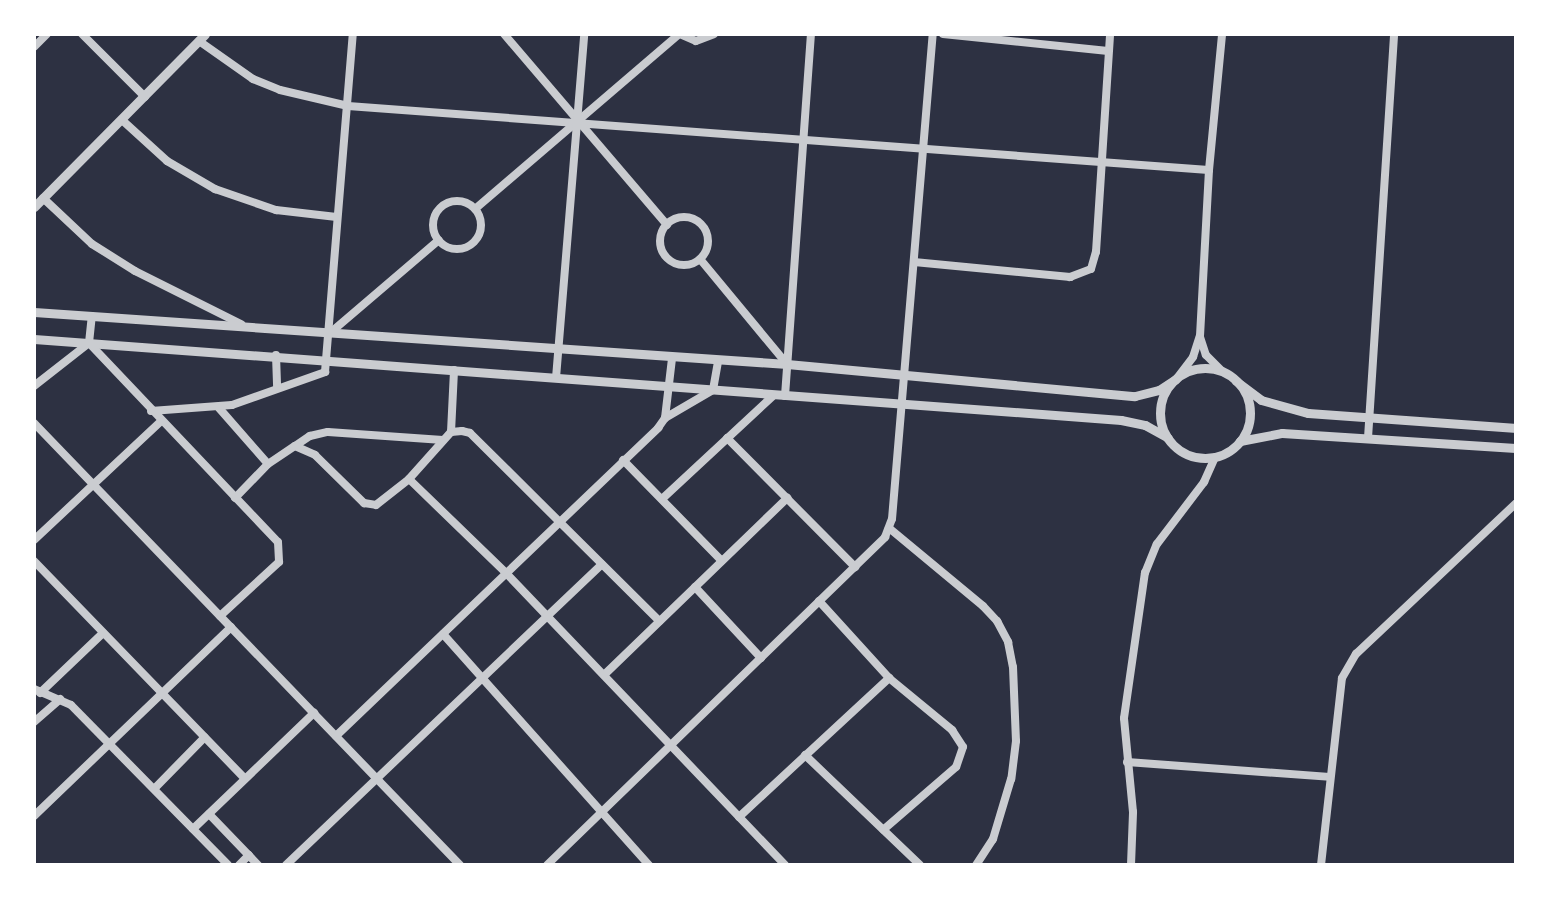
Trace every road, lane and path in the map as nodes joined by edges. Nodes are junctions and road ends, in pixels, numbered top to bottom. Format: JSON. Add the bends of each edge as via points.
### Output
{"nodes":[{"id":1,"x":47,"y":34,"type":"edge"},
{"id":2,"x":82,"y":34,"type":"edge"},
{"id":3,"x":353,"y":34,"type":"edge"},
{"id":4,"x":504,"y":34,"type":"edge"},
{"id":5,"x":584,"y":34,"type":"edge"},
{"id":6,"x":680,"y":34,"type":"edge"},
{"id":7,"x":714,"y":34,"type":"edge"},
{"id":8,"x":811,"y":34,"type":"edge"},
{"id":9,"x":933,"y":34,"type":"edge"},
{"id":10,"x":943,"y":34,"type":"edge"},
{"id":11,"x":1110,"y":34,"type":"edge"},
{"id":12,"x":1222,"y":34,"type":"edge"},
{"id":13,"x":1394,"y":34,"type":"edge"},
{"id":14,"x":202,"y":37,"type":"edge"},
{"id":15,"x":34,"y":47,"type":"edge"},
{"id":16,"x":1108,"y":51,"type":"junction"},
{"id":17,"x":145,"y":97,"type":"junction"},
{"id":18,"x":348,"y":106,"type":"junction"},
{"id":19,"x":122,"y":120,"type":"junction"},
{"id":20,"x":578,"y":121,"type":"junction"},
{"id":21,"x":805,"y":138,"type":"junction"},
{"id":22,"x":924,"y":148,"type":"junction"},
{"id":23,"x":1100,"y":161,"type":"junction"},
{"id":24,"x":1209,"y":170,"type":"junction"},
{"id":25,"x":43,"y":198,"type":"junction"},
{"id":26,"x":34,"y":207,"type":"edge"},
{"id":27,"x":475,"y":209,"type":"junction"},
{"id":28,"x":337,"y":217,"type":"junction"},
{"id":29,"x":667,"y":225,"type":"junction"},
{"id":30,"x":439,"y":240,"type":"junction"},
{"id":31,"x":700,"y":259,"type":"junction"},
{"id":32,"x":914,"y":262,"type":"junction"},
{"id":33,"x":34,"y":312,"type":"edge"},
{"id":34,"x":92,"y":316,"type":"junction"},
{"id":35,"x":249,"y":328,"type":"junction"},
{"id":36,"x":330,"y":333,"type":"junction"},
{"id":37,"x":1200,"y":336,"type":"junction"},
{"id":38,"x":34,"y":339,"type":"edge"},
{"id":39,"x":89,"y":343,"type":"junction"},
{"id":40,"x":559,"y":350,"type":"junction"},
{"id":41,"x":276,"y":355,"type":"junction"},
{"id":42,"x":672,"y":358,"type":"junction"},
{"id":43,"x":329,"y":359,"type":"junction"},
{"id":44,"x":718,"y":361,"type":"junction"},
{"id":45,"x":787,"y":364,"type":"junction"},
{"id":46,"x":454,"y":370,"type":"junction"},
{"id":47,"x":1223,"y":372,"type":"junction"},
{"id":48,"x":903,"y":374,"type":"junction"},
{"id":49,"x":556,"y":378,"type":"junction"},
{"id":50,"x":1177,"y":378,"type":"junction"},
{"id":51,"x":1236,"y":381,"type":"junction"},
{"id":52,"x":34,"y":386,"type":"edge"},
{"id":53,"x":669,"y":387,"type":"junction"},
{"id":54,"x":277,"y":388,"type":"junction"},
{"id":55,"x":713,"y":390,"type":"junction"},
{"id":56,"x":773,"y":396,"type":"junction"},
{"id":57,"x":785,"y":396,"type":"junction"},
{"id":58,"x":901,"y":403,"type":"junction"},
{"id":59,"x":219,"y":408,"type":"junction"},
{"id":60,"x":151,"y":411,"type":"junction"},
{"id":61,"x":665,"y":418,"type":"junction"},
{"id":62,"x":1369,"y":419,"type":"junction"},
{"id":63,"x":161,"y":421,"type":"junction"},
{"id":64,"x":34,"y":423,"type":"edge"},
{"id":65,"x":1516,"y":428,"type":"edge"},
{"id":66,"x":451,"y":432,"type":"junction"},
{"id":67,"x":727,"y":438,"type":"junction"},
{"id":68,"x":1168,"y":438,"type":"junction"},
{"id":69,"x":1368,"y":438,"type":"junction"},
{"id":70,"x":443,"y":440,"type":"junction"},
{"id":71,"x":1240,"y":441,"type":"junction"},
{"id":72,"x":295,"y":446,"type":"junction"},
{"id":73,"x":1516,"y":448,"type":"edge"},
{"id":74,"x":1215,"y":457,"type":"junction"},
{"id":75,"x":623,"y":460,"type":"junction"},
{"id":76,"x":268,"y":464,"type":"junction"},
{"id":77,"x":409,"y":479,"type":"junction"},
{"id":78,"x":93,"y":484,"type":"junction"},
{"id":79,"x":235,"y":498,"type":"junction"},
{"id":80,"x":787,"y":498,"type":"junction"},
{"id":81,"x":662,"y":499,"type":"junction"},
{"id":82,"x":1516,"y":503,"type":"edge"},
{"id":83,"x":560,"y":521,"type":"junction"},
{"id":84,"x":889,"y":528,"type":"junction"},
{"id":85,"x":34,"y":540,"type":"edge"},
{"id":86,"x":722,"y":561,"type":"junction"},
{"id":87,"x":602,"y":564,"type":"junction"},
{"id":88,"x":36,"y":566,"type":"edge"},
{"id":89,"x":855,"y":567,"type":"junction"},
{"id":90,"x":506,"y":573,"type":"junction"},
{"id":91,"x":695,"y":587,"type":"junction"},
{"id":92,"x":819,"y":601,"type":"junction"},
{"id":93,"x":220,"y":616,"type":"junction"},
{"id":94,"x":548,"y":616,"type":"junction"},
{"id":95,"x":659,"y":621,"type":"junction"},
{"id":96,"x":231,"y":627,"type":"junction"},
{"id":97,"x":103,"y":633,"type":"junction"},
{"id":98,"x":443,"y":634,"type":"junction"},
{"id":99,"x":761,"y":658,"type":"junction"},
{"id":100,"x":604,"y":675,"type":"junction"},
{"id":101,"x":483,"y":678,"type":"junction"},
{"id":102,"x":889,"y":678,"type":"junction"},
{"id":103,"x":37,"y":691,"type":"edge"},
{"id":104,"x":161,"y":694,"type":"junction"},
{"id":105,"x":60,"y":699,"type":"junction"},
{"id":106,"x":314,"y":713,"type":"junction"},
{"id":107,"x":34,"y":722,"type":"edge"},
{"id":108,"x":336,"y":736,"type":"junction"},
{"id":109,"x":205,"y":737,"type":"junction"},
{"id":110,"x":109,"y":744,"type":"junction"},
{"id":111,"x":671,"y":744,"type":"junction"},
{"id":112,"x":805,"y":755,"type":"junction"},
{"id":113,"x":1127,"y":762,"type":"junction"},
{"id":114,"x":1329,"y":777,"type":"junction"},
{"id":115,"x":245,"y":779,"type":"junction"},
{"id":116,"x":377,"y":779,"type":"junction"},
{"id":117,"x":155,"y":788,"type":"junction"},
{"id":118,"x":603,"y":813,"type":"junction"},
{"id":119,"x":209,"y":814,"type":"junction"},
{"id":120,"x":34,"y":816,"type":"edge"},
{"id":121,"x":739,"y":817,"type":"junction"},
{"id":122,"x":193,"y":829,"type":"junction"},
{"id":123,"x":883,"y":830,"type":"junction"},
{"id":124,"x":249,"y":855,"type":"junction"},
{"id":125,"x":228,"y":865,"type":"edge"},
{"id":126,"x":239,"y":865,"type":"edge"},
{"id":127,"x":258,"y":865,"type":"edge"},
{"id":128,"x":286,"y":865,"type":"edge"},
{"id":129,"x":460,"y":865,"type":"edge"},
{"id":130,"x":547,"y":865,"type":"edge"},
{"id":131,"x":649,"y":865,"type":"edge"},
{"id":132,"x":785,"y":865,"type":"edge"},
{"id":133,"x":920,"y":865,"type":"edge"},
{"id":134,"x":976,"y":865,"type":"edge"},
{"id":135,"x":1131,"y":865,"type":"edge"},
{"id":136,"x":1321,"y":865,"type":"edge"}],
"edges":[{"from":1,"to":15,"type":"street"},
{"from":2,"to":17,"type":"street"},
{"from":3,"to":18,"type":"street"},
{"from":4,"to":20,"type":"street"},
{"from":5,"to":20,"type":"street"},
{"from":6,"to":7,"type":"street","via":[[696,41]]},
{"from":6,"to":20,"type":"street"},
{"from":8,"to":21,"type":"street"},
{"from":9,"to":22,"type":"street"},
{"from":10,"to":16,"type":"street"},
{"from":11,"to":16,"type":"street"},
{"from":12,"to":24,"type":"street"},
{"from":13,"to":62,"type":"street"},
{"from":14,"to":17,"type":"street"},
{"from":14,"to":18,"type":"street","via":[[253,79]]},
{"from":16,"to":23,"type":"street"},
{"from":17,"to":19,"type":"street"},
{"from":18,"to":20,"type":"street"},
{"from":18,"to":28,"type":"street"},
{"from":19,"to":25,"type":"street"},
{"from":19,"to":28,"type":"street","via":[[167,161],[215,189],[276,210]]},
{"from":20,"to":21,"type":"street"},
{"from":20,"to":27,"type":"street"},
{"from":20,"to":29,"type":"street"},
{"from":20,"to":40,"type":"street"},
{"from":21,"to":22,"type":"street"},
{"from":21,"to":45,"type":"street"},
{"from":22,"to":23,"type":"street"},
{"from":22,"to":32,"type":"street"},
{"from":23,"to":24,"type":"street"},
{"from":23,"to":32,"type":"street","via":[[1096,252],[1091,269],[1083,275]]},
{"from":24,"to":37,"type":"street"},
{"from":25,"to":26,"type":"street"},
{"from":25,"to":35,"type":"street","via":[[92,244],[199,306]]},
{"from":27,"to":30,"type":"street","via":[[458,201],[440,209],[434,221]]},
{"from":27,"to":30,"type":"street","via":[[481,227],[472,243],[455,248]]},
{"from":28,"to":36,"type":"street"},
{"from":29,"to":31,"type":"street","via":[[661,236],[665,255],[682,265]]},
{"from":29,"to":31,"type":"street","via":[[684,218],[701,225],[707,242]]},
{"from":30,"to":36,"type":"street"},
{"from":31,"to":45,"type":"street"},
{"from":32,"to":48,"type":"street"},
{"from":33,"to":34,"type":"street"},
{"from":34,"to":35,"type":"street"},
{"from":34,"to":39,"type":"street"},
{"from":35,"to":36,"type":"street"},
{"from":36,"to":40,"type":"street"},
{"from":36,"to":43,"type":"street"},
{"from":37,"to":47,"type":"street","via":[[1206,355]]},
{"from":37,"to":50,"type":"street"},
{"from":38,"to":39,"type":"street"},
{"from":39,"to":41,"type":"street"},
{"from":39,"to":52,"type":"street"},
{"from":39,"to":60,"type":"street"},
{"from":40,"to":42,"type":"street"},
{"from":40,"to":49,"type":"street"},
{"from":41,"to":43,"type":"street"},
{"from":41,"to":54,"type":"street"},
{"from":42,"to":44,"type":"street"},
{"from":42,"to":53,"type":"street"},
{"from":43,"to":46,"type":"street"},
{"from":43,"to":54,"type":"street","via":[[325,372]]},
{"from":44,"to":45,"type":"street"},
{"from":44,"to":55,"type":"street"},
{"from":45,"to":48,"type":"street"},
{"from":45,"to":57,"type":"street"},
{"from":46,"to":49,"type":"street"},
{"from":46,"to":66,"type":"street"},
{"from":47,"to":50,"type":"street","via":[[1197,369]]},
{"from":47,"to":51,"type":"street"},
{"from":48,"to":50,"type":"street","via":[[1135,396]]},
{"from":48,"to":58,"type":"street"},
{"from":49,"to":53,"type":"street"},
{"from":50,"to":68,"type":"street","via":[[1161,403]]},
{"from":51,"to":62,"type":"street","via":[[1277,407]]},
{"from":51,"to":71,"type":"street","via":[[1249,410]]},
{"from":53,"to":55,"type":"street"},
{"from":53,"to":61,"type":"street"},
{"from":54,"to":59,"type":"street"},
{"from":55,"to":56,"type":"street"},
{"from":55,"to":61,"type":"street"},
{"from":56,"to":57,"type":"street"},
{"from":56,"to":67,"type":"street"},
{"from":57,"to":58,"type":"street"},
{"from":58,"to":68,"type":"street","via":[[1133,422]]},
{"from":58,"to":84,"type":"street"},
{"from":59,"to":60,"type":"street"},
{"from":59,"to":76,"type":"street"},
{"from":60,"to":63,"type":"street"},
{"from":61,"to":75,"type":"street"},
{"from":62,"to":65,"type":"street"},
{"from":62,"to":69,"type":"street"},
{"from":63,"to":78,"type":"street"},
{"from":63,"to":79,"type":"street"},
{"from":64,"to":78,"type":"street"},
{"from":66,"to":70,"type":"street"},
{"from":66,"to":83,"type":"street","via":[[470,433]]},
{"from":67,"to":80,"type":"street"},
{"from":67,"to":81,"type":"street"},
{"from":68,"to":74,"type":"street","via":[[1192,456]]},
{"from":69,"to":71,"type":"street","via":[[1282,433]]},
{"from":69,"to":73,"type":"street"},
{"from":70,"to":72,"type":"street","via":[[328,432]]},
{"from":70,"to":77,"type":"street"},
{"from":71,"to":74,"type":"street"},
{"from":72,"to":76,"type":"street"},
{"from":72,"to":77,"type":"street","via":[[315,455],[370,506],[383,502]]},
{"from":74,"to":113,"type":"street","via":[[1204,482],[1157,544],[1145,573],[1126,688]]},
{"from":75,"to":81,"type":"street"},
{"from":75,"to":83,"type":"street"},
{"from":76,"to":79,"type":"street"},
{"from":77,"to":90,"type":"street"},
{"from":78,"to":85,"type":"street"},
{"from":78,"to":93,"type":"street"},
{"from":79,"to":93,"type":"street","via":[[278,542],[281,555]]},
{"from":80,"to":86,"type":"street"},
{"from":80,"to":89,"type":"street"},
{"from":81,"to":86,"type":"street"},
{"from":82,"to":114,"type":"street","via":[[1356,654],[1342,678]]},
{"from":83,"to":87,"type":"street"},
{"from":83,"to":90,"type":"street"},
{"from":84,"to":89,"type":"street"},
{"from":84,"to":134,"type":"street","via":[[983,606],[1008,642],[1016,741],[1011,779],[993,839]]},
{"from":86,"to":91,"type":"street"},
{"from":87,"to":94,"type":"street"},
{"from":87,"to":95,"type":"street"},
{"from":88,"to":97,"type":"street"},
{"from":89,"to":92,"type":"street"},
{"from":90,"to":94,"type":"street"},
{"from":90,"to":98,"type":"street"},
{"from":91,"to":95,"type":"street"},
{"from":91,"to":99,"type":"street"},
{"from":92,"to":99,"type":"street"},
{"from":92,"to":102,"type":"street"},
{"from":93,"to":96,"type":"street"},
{"from":94,"to":100,"type":"street"},
{"from":94,"to":101,"type":"street"},
{"from":95,"to":100,"type":"street"},
{"from":96,"to":104,"type":"street"},
{"from":96,"to":106,"type":"street"},
{"from":97,"to":103,"type":"street"},
{"from":97,"to":104,"type":"street"},
{"from":98,"to":101,"type":"street"},
{"from":98,"to":108,"type":"street"},
{"from":99,"to":111,"type":"street"},
{"from":100,"to":111,"type":"street"},
{"from":101,"to":116,"type":"street"},
{"from":101,"to":118,"type":"street"},
{"from":102,"to":112,"type":"street"},
{"from":102,"to":123,"type":"street","via":[[952,730],[963,747],[956,767]]},
{"from":103,"to":105,"type":"street"},
{"from":104,"to":109,"type":"street"},
{"from":104,"to":110,"type":"street"},
{"from":105,"to":107,"type":"street"},
{"from":105,"to":110,"type":"street"},
{"from":106,"to":108,"type":"street"},
{"from":106,"to":115,"type":"street"},
{"from":108,"to":116,"type":"street"},
{"from":109,"to":115,"type":"street"},
{"from":109,"to":117,"type":"street"},
{"from":110,"to":117,"type":"street"},
{"from":110,"to":120,"type":"street"},
{"from":111,"to":118,"type":"street"},
{"from":111,"to":121,"type":"street"},
{"from":112,"to":121,"type":"street"},
{"from":112,"to":123,"type":"street"},
{"from":113,"to":114,"type":"street"},
{"from":113,"to":135,"type":"street","via":[[1133,812]]},
{"from":114,"to":136,"type":"street"},
{"from":115,"to":119,"type":"street"},
{"from":116,"to":128,"type":"street"},
{"from":116,"to":129,"type":"street"},
{"from":117,"to":122,"type":"street"},
{"from":118,"to":130,"type":"street"},
{"from":118,"to":131,"type":"street"},
{"from":119,"to":122,"type":"street"},
{"from":119,"to":124,"type":"street"},
{"from":121,"to":132,"type":"street"},
{"from":122,"to":125,"type":"street"},
{"from":123,"to":133,"type":"street"},
{"from":124,"to":126,"type":"street"},
{"from":124,"to":127,"type":"street"}]}
